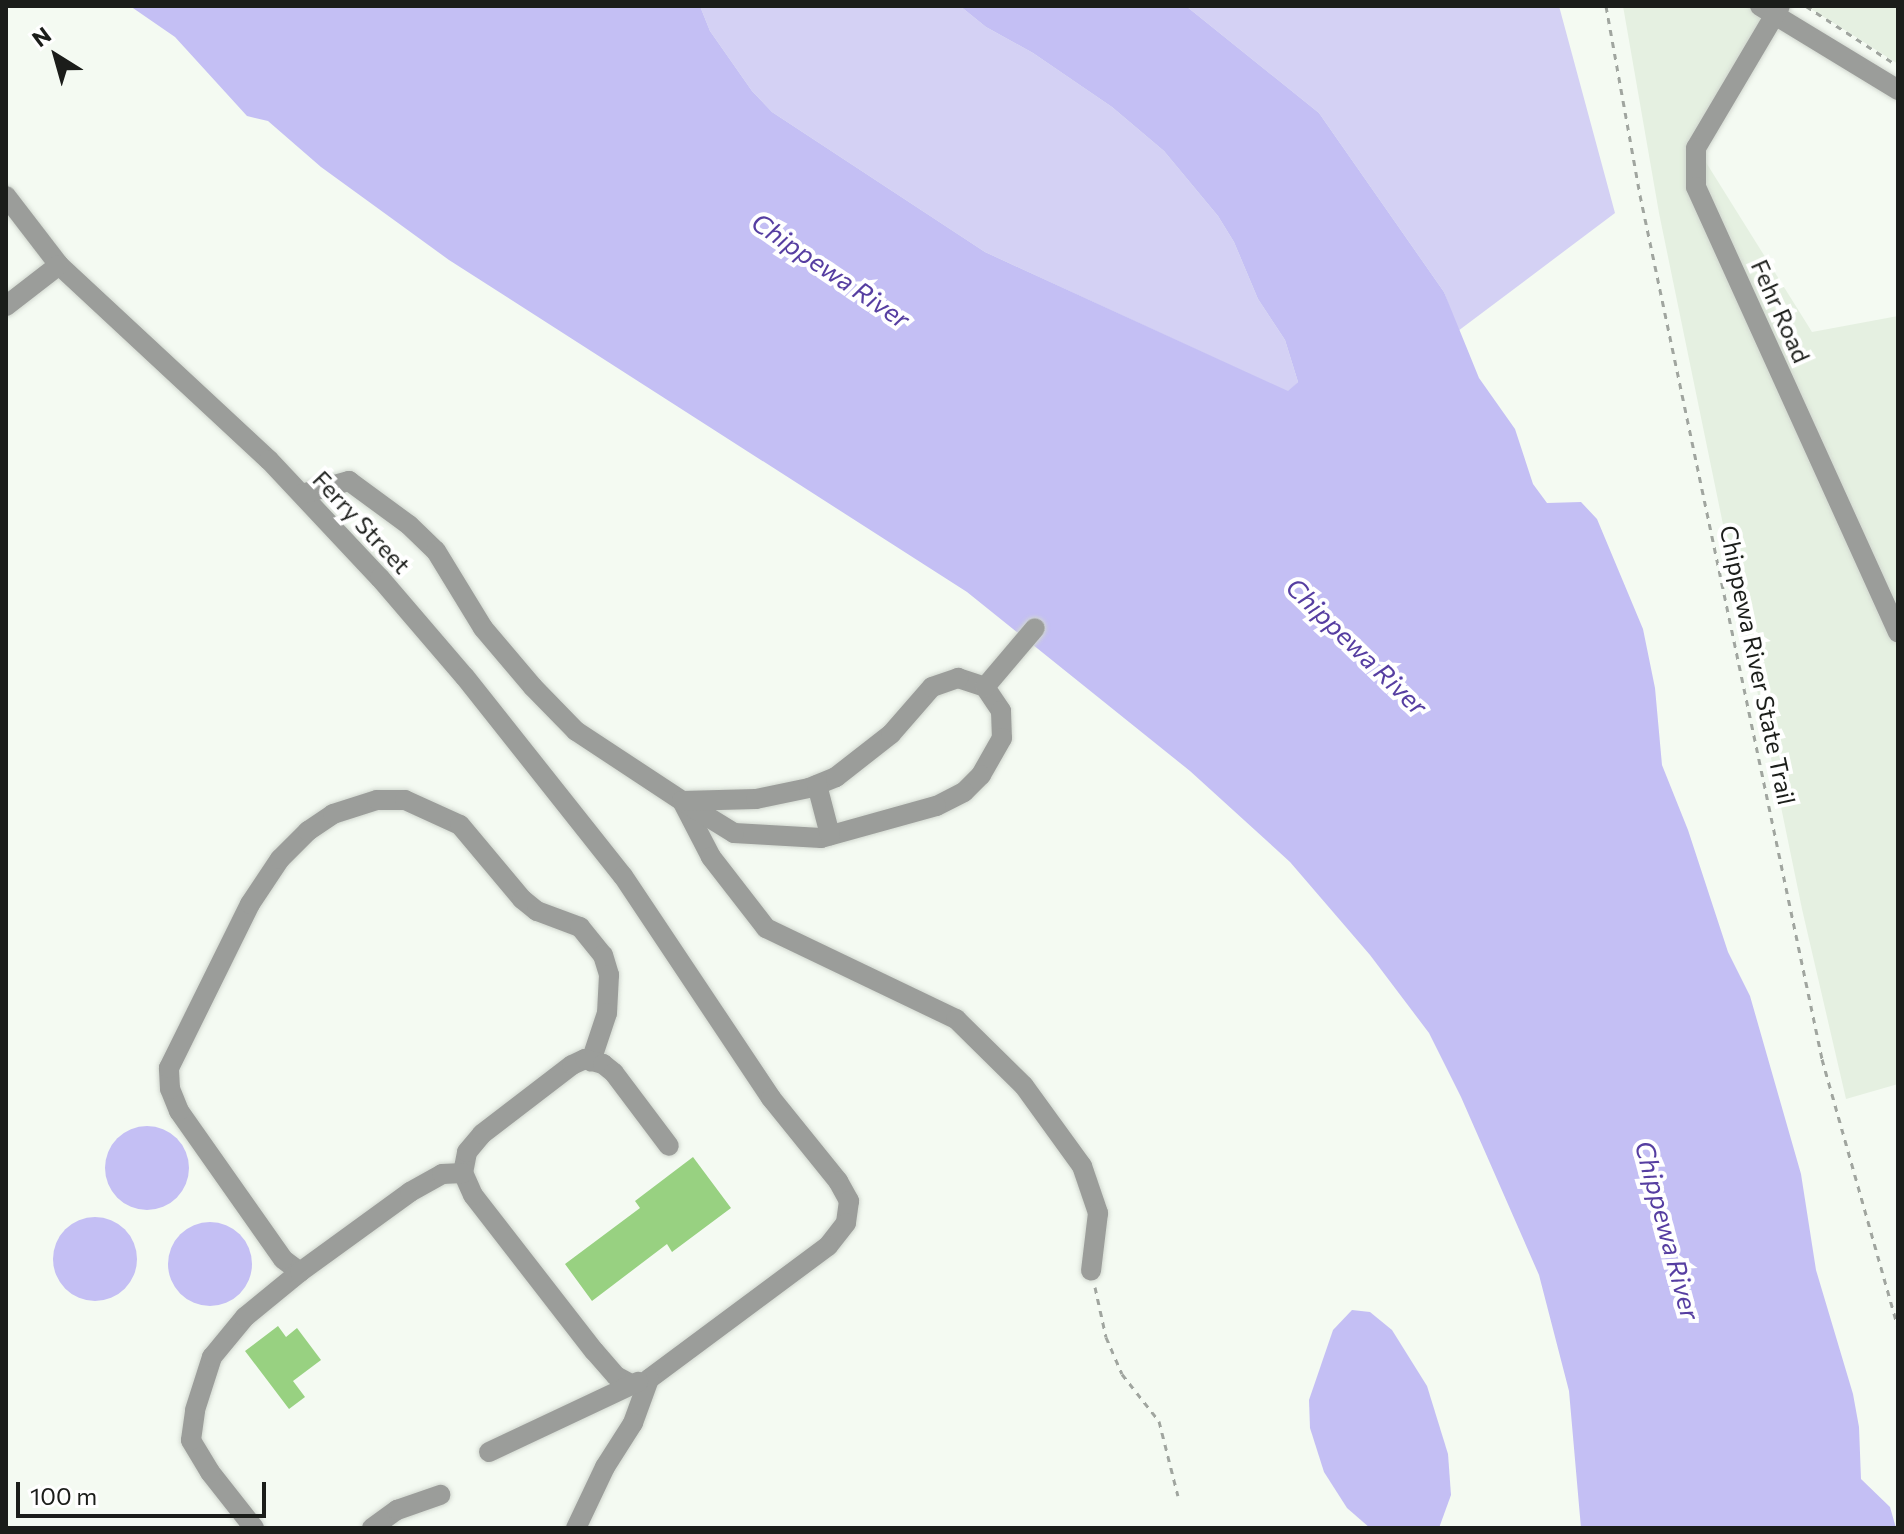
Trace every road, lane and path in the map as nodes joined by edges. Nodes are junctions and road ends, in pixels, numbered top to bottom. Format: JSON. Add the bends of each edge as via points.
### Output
{"nodes":[{"id":1,"x":1606,"y":6,"type":"edge"},
{"id":2,"x":1806,"y":6,"type":"edge"},
{"id":3,"x":1772,"y":10,"type":"edge"},
{"id":4,"x":1898,"y":66,"type":"edge"},
{"id":5,"x":1898,"y":90,"type":"edge"},
{"id":6,"x":6,"y":196,"type":"edge"},
{"id":7,"x":59,"y":265,"type":"junction"},
{"id":8,"x":6,"y":306,"type":"edge"},
{"id":9,"x":302,"y":494,"type":"junction"},
{"id":10,"x":1035,"y":628,"type":"dead end"},
{"id":11,"x":1898,"y":632,"type":"edge"},
{"id":12,"x":985,"y":687,"type":"junction"},
{"id":13,"x":817,"y":785,"type":"junction"},
{"id":14,"x":682,"y":801,"type":"junction"},
{"id":15,"x":830,"y":835,"type":"junction"},
{"id":16,"x":591,"y":1061,"type":"junction"},
{"id":17,"x":669,"y":1146,"type":"dead end"},
{"id":18,"x":463,"y":1173,"type":"junction"},
{"id":19,"x":1091,"y":1271,"type":"joint"},
{"id":20,"x":300,"y":1272,"type":"junction"},
{"id":21,"x":1898,"y":1327,"type":"edge"},
{"id":22,"x":640,"y":1381,"type":"junction"},
{"id":23,"x":489,"y":1452,"type":"dead end"},
{"id":24,"x":440,"y":1495,"type":"dead end"},
{"id":25,"x":1178,"y":1496,"type":"dead end"},
{"id":26,"x":254,"y":1528,"type":"edge"},
{"id":27,"x":372,"y":1528,"type":"edge"},
{"id":28,"x":576,"y":1528,"type":"edge"}],
"edges":[{"from":1,"to":21,"type":"path","name":"Chippewa River State Trail","via":[[1640,195],[1822,1059]]},
{"from":2,"to":4,"type":"path"},
{"from":3,"to":5,"type":"street"},
{"from":3,"to":11,"type":"street","name":"Fehr Road","via":[[1696,148],[1696,187]]},
{"from":6,"to":7,"type":"street","name":"Ferry Street"},
{"from":7,"to":8,"type":"street"},
{"from":7,"to":9,"type":"street","name":"Ferry Street"},
{"from":9,"to":14,"type":"street","via":[[349,481],[409,525],[436,551],[483,628],[543,698],[576,731]]},
{"from":9,"to":22,"type":"street","name":"Ferry Street","via":[[522,746],[623,876],[771,1098],[849,1201],[846,1223],[828,1246]]},
{"from":10,"to":12,"type":"street"},
{"from":12,"to":13,"type":"street","via":[[958,678],[932,687],[881,743]]},
{"from":12,"to":15,"type":"street","via":[[1001,711],[1002,738],[981,775],[964,792],[936,806]]},
{"from":13,"to":14,"type":"street","via":[[756,799]]},
{"from":13,"to":15,"type":"street"},
{"from":14,"to":15,"type":"street","via":[[734,833]]},
{"from":14,"to":19,"type":"street","via":[[711,857],[766,928],[956,1019],[1024,1086],[1082,1166],[1098,1213]]},
{"from":16,"to":17,"type":"street","via":[[614,1073]]},
{"from":16,"to":18,"type":"street","via":[[572,1065],[482,1134],[467,1152]]},
{"from":16,"to":20,"type":"street","via":[[607,1013],[609,975],[603,955],[580,927],[537,911],[522,899],[460,825],[405,800],[377,800],[333,814],[308,831],[280,859],[250,904],[169,1068],[179,1111],[276,1251]]},
{"from":18,"to":20,"type":"street","via":[[442,1174],[410,1192]]},
{"from":18,"to":22,"type":"street","via":[[473,1195],[594,1351],[616,1376]]},
{"from":19,"to":25,"type":"path","via":[[1106,1337],[1122,1374],[1159,1421]]},
{"from":20,"to":26,"type":"street","via":[[245,1317],[212,1357],[195,1410],[191,1440]]},
{"from":22,"to":23,"type":"street","name":"Ferry Street"},
{"from":22,"to":28,"type":"street","via":[[633,1423]]},
{"from":24,"to":27,"type":"street","via":[[397,1510]]}]}
